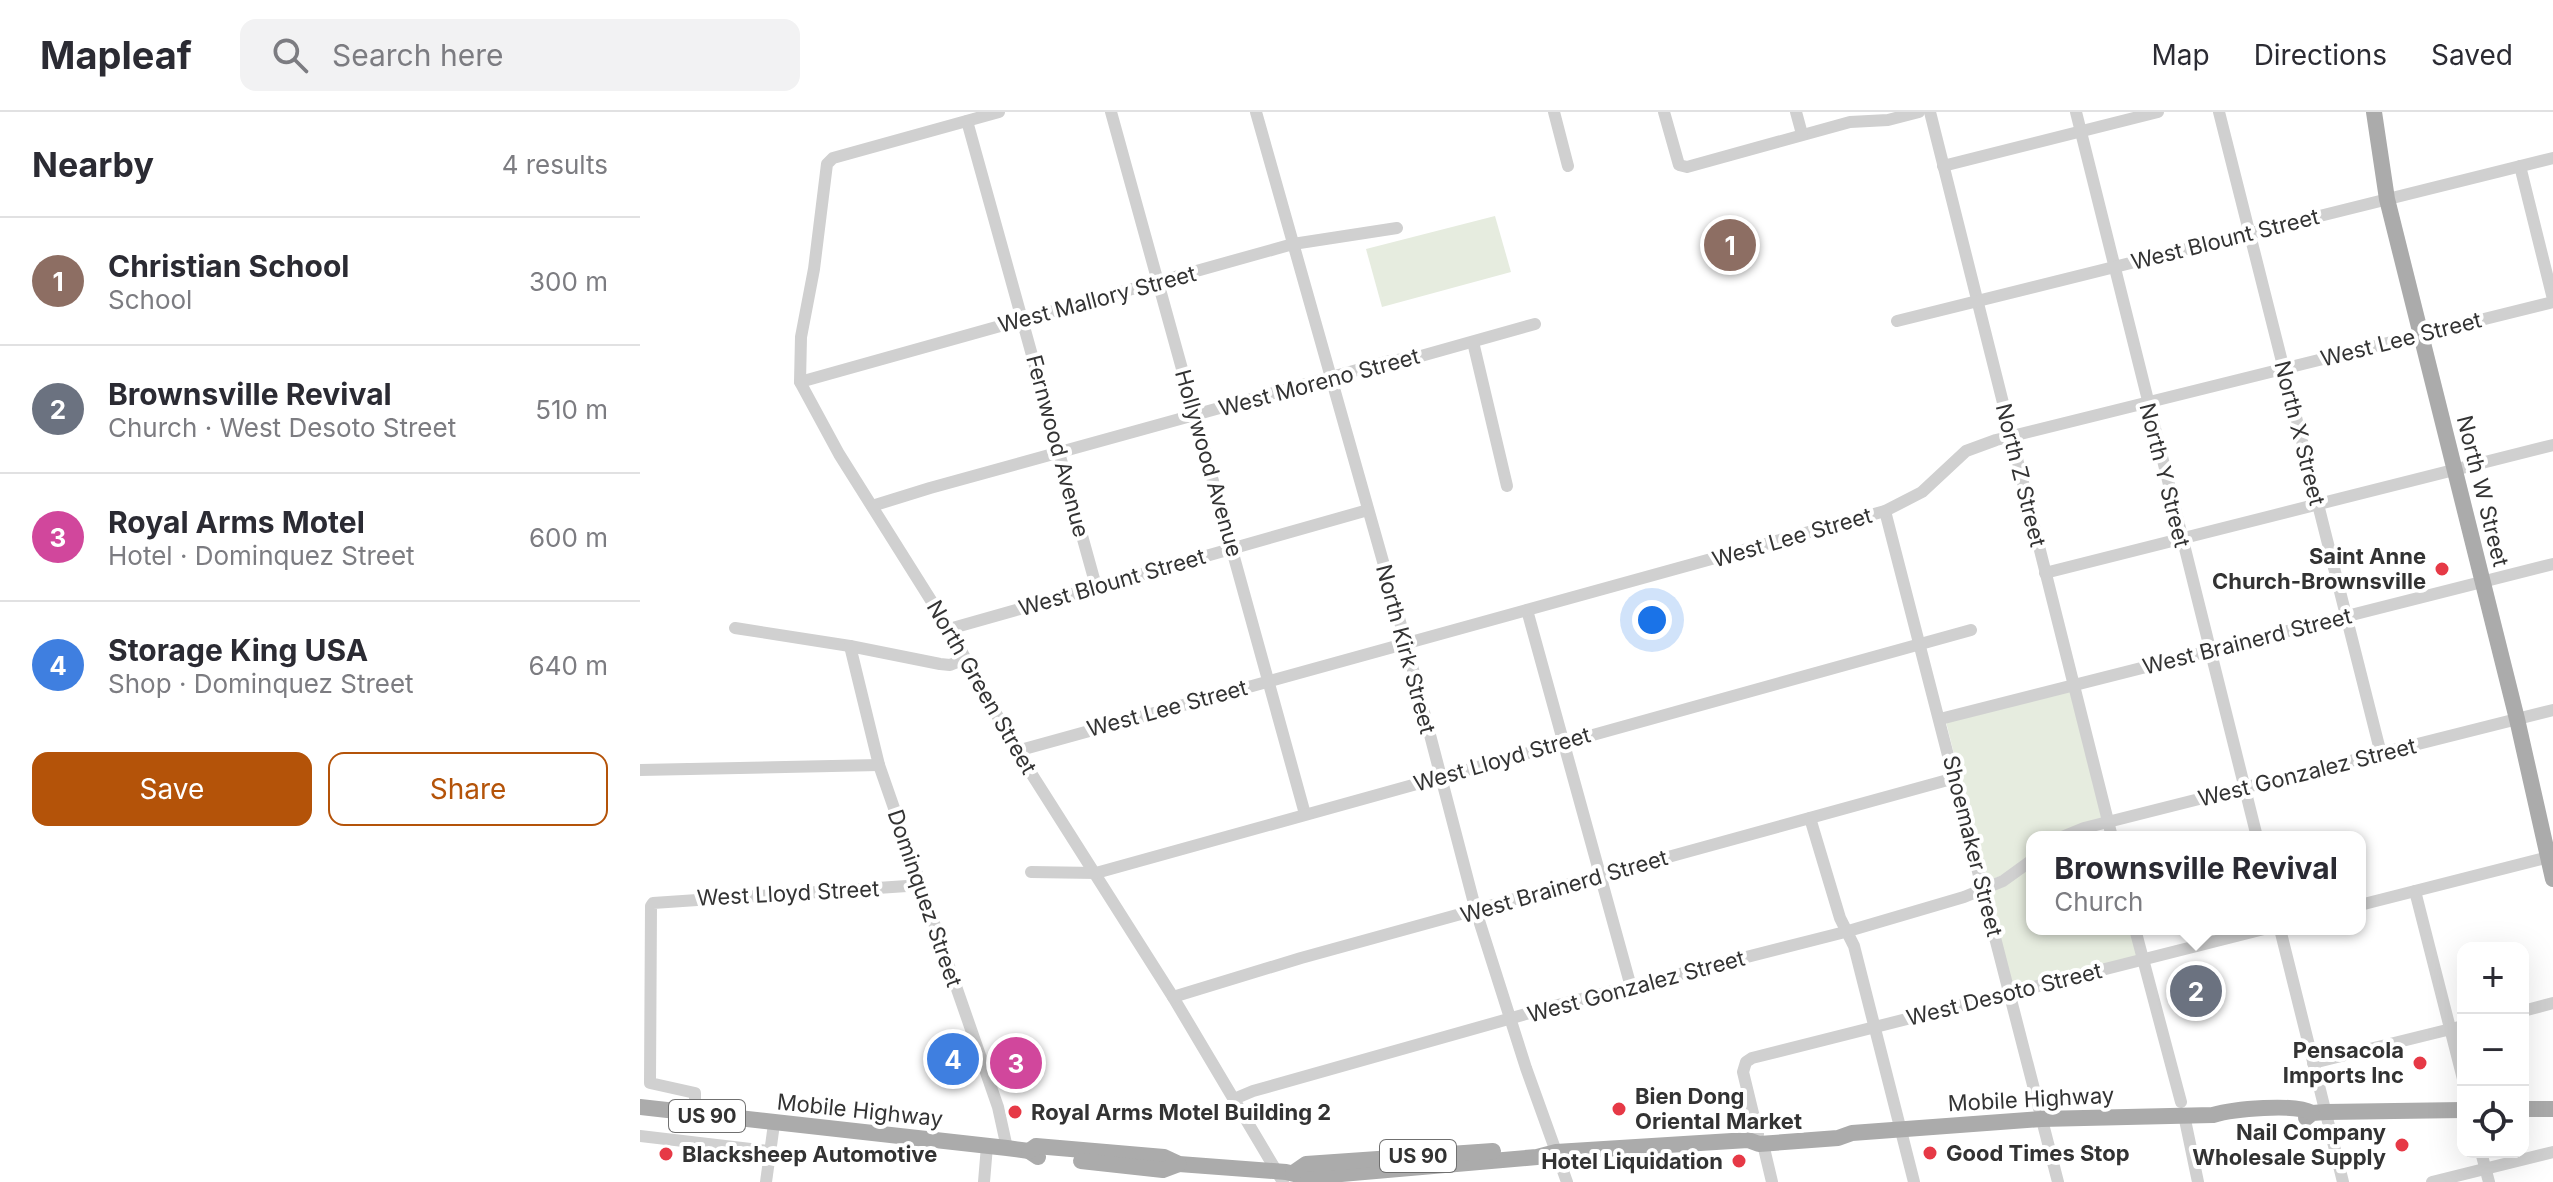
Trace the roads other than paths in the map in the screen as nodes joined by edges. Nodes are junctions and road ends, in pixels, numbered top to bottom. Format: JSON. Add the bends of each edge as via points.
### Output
{"nodes":[{"id":1,"x":999,"y":112,"type":"edge"},
{"id":2,"x":1111,"y":112,"type":"edge"},
{"id":3,"x":1256,"y":112,"type":"edge"},
{"id":4,"x":1554,"y":112,"type":"edge"},
{"id":5,"x":1664,"y":112,"type":"edge"},
{"id":6,"x":1796,"y":112,"type":"edge"},
{"id":7,"x":1919,"y":112,"type":"edge"},
{"id":8,"x":1930,"y":112,"type":"edge"},
{"id":9,"x":2076,"y":112,"type":"edge"},
{"id":10,"x":2158,"y":112,"type":"edge"},
{"id":11,"x":2219,"y":112,"type":"edge"},
{"id":12,"x":2374,"y":112,"type":"edge"},
{"id":13,"x":967,"y":121,"type":"junction"},
{"id":14,"x":2081,"y":132,"type":"junction"},
{"id":15,"x":1802,"y":134,"type":"junction"},
{"id":16,"x":2553,"y":158,"type":"edge"},
{"id":17,"x":1568,"y":166,"type":"dead end"},
{"id":18,"x":1943,"y":166,"type":"junction"},
{"id":19,"x":2520,"y":166,"type":"junction"},
{"id":20,"x":2387,"y":199,"type":"junction"},
{"id":21,"x":1397,"y":228,"type":"dead end"},
{"id":22,"x":2250,"y":233,"type":"junction"},
{"id":23,"x":1293,"y":244,"type":"junction"},
{"id":24,"x":2113,"y":267,"type":"junction"},
{"id":25,"x":1158,"y":282,"type":"junction"},
{"id":26,"x":2553,"y":300,"type":"edge"},
{"id":27,"x":1978,"y":303,"type":"junction"},
{"id":28,"x":1023,"y":319,"type":"junction"},
{"id":29,"x":1897,"y":321,"type":"dead end"},
{"id":30,"x":1535,"y":324,"type":"dead end"},
{"id":31,"x":2420,"y":335,"type":"junction"},
{"id":32,"x":1473,"y":342,"type":"junction"},
{"id":33,"x":2284,"y":369,"type":"junction"},
{"id":34,"x":1330,"y":378,"type":"junction"},
{"id":35,"x":800,"y":382,"type":"junction"},
{"id":36,"x":2147,"y":403,"type":"junction"},
{"id":37,"x":1196,"y":415,"type":"junction"},
{"id":38,"x":2011,"y":437,"type":"junction"},
{"id":39,"x":2553,"y":445,"type":"edge"},
{"id":40,"x":1059,"y":452,"type":"junction"},
{"id":41,"x":2455,"y":470,"type":"junction"},
{"id":42,"x":1507,"y":486,"type":"dead end"},
{"id":43,"x":2318,"y":504,"type":"junction"},
{"id":44,"x":872,"y":506,"type":"junction"},
{"id":45,"x":1368,"y":510,"type":"junction"},
{"id":46,"x":1885,"y":511,"type":"junction"},
{"id":47,"x":2181,"y":538,"type":"junction"},
{"id":48,"x":1232,"y":548,"type":"junction"},
{"id":49,"x":2553,"y":564,"type":"edge"},
{"id":50,"x":2045,"y":573,"type":"junction"},
{"id":51,"x":2483,"y":582,"type":"junction"},
{"id":52,"x":1096,"y":586,"type":"junction"},
{"id":53,"x":1527,"y":610,"type":"junction"},
{"id":54,"x":2347,"y":616,"type":"junction"},
{"id":55,"x":735,"y":628,"type":"dead end"},
{"id":56,"x":949,"y":629,"type":"junction"},
{"id":57,"x":1971,"y":630,"type":"dead end"},
{"id":58,"x":1406,"y":643,"type":"junction"},
{"id":59,"x":1921,"y":644,"type":"junction"},
{"id":60,"x":850,"y":646,"type":"junction"},
{"id":61,"x":2210,"y":651,"type":"junction"},
{"id":62,"x":965,"y":659,"type":"junction"},
{"id":63,"x":1268,"y":681,"type":"junction"},
{"id":64,"x":2073,"y":685,"type":"junction"},
{"id":65,"x":2553,"y":710,"type":"edge"},
{"id":66,"x":1940,"y":719,"type":"junction"},
{"id":67,"x":2517,"y":719,"type":"junction"},
{"id":68,"x":1563,"y":742,"type":"junction"},
{"id":69,"x":1017,"y":751,"type":"junction"},
{"id":70,"x":2381,"y":754,"type":"junction"},
{"id":71,"x":879,"y":765,"type":"junction"},
{"id":72,"x":640,"y":770,"type":"edge"},
{"id":73,"x":1440,"y":776,"type":"junction"},
{"id":74,"x":1955,"y":778,"type":"junction"},
{"id":75,"x":2245,"y":788,"type":"junction"},
{"id":76,"x":1305,"y":814,"type":"junction"},
{"id":77,"x":1810,"y":818,"type":"junction"},
{"id":78,"x":2108,"y":823,"type":"junction"},
{"id":79,"x":2082,"y":831,"type":"edge"},
{"id":80,"x":2110,"y":831,"type":"edge"},
{"id":81,"x":2256,"y":831,"type":"edge"},
{"id":82,"x":2551,"y":857,"type":"edge"},
{"id":83,"x":2026,"y":865,"type":"edge"},
{"id":84,"x":1031,"y":872,"type":"dead end"},
{"id":85,"x":1096,"y":873,"type":"junction"},
{"id":86,"x":1599,"y":875,"type":"junction"},
{"id":87,"x":2553,"y":879,"type":"edge"},
{"id":88,"x":921,"y":883,"type":"junction"},
{"id":89,"x":1983,"y":889,"type":"junction"},
{"id":90,"x":2415,"y":891,"type":"junction"},
{"id":91,"x":2366,"y":903,"type":"edge"},
{"id":92,"x":1476,"y":911,"type":"junction"},
{"id":93,"x":1845,"y":932,"type":"junction"},
{"id":94,"x":2137,"y":935,"type":"edge"},
{"id":95,"x":2241,"y":935,"type":"edge"},
{"id":96,"x":2281,"y":935,"type":"edge"},
{"id":97,"x":2143,"y":960,"type":"junction"},
{"id":98,"x":1631,"y":987,"type":"junction"},
{"id":99,"x":2009,"y":993,"type":"junction"},
{"id":100,"x":1173,"y":997,"type":"junction"},
{"id":101,"x":2553,"y":1003,"type":"edge"},
{"id":102,"x":2529,"y":1009,"type":"edge"},
{"id":103,"x":1510,"y":1019,"type":"junction"},
{"id":104,"x":1876,"y":1027,"type":"junction"},
{"id":105,"x":2456,"y":1028,"type":"edge"},
{"id":106,"x":2313,"y":1063,"type":"junction"},
{"id":107,"x":1234,"y":1099,"type":"junction"},
{"id":108,"x":640,"y":1107,"type":"edge"},
{"id":109,"x":2182,"y":1108,"type":"junction"},
{"id":110,"x":2529,"y":1109,"type":"edge"},
{"id":111,"x":2553,"y":1109,"type":"edge"},
{"id":112,"x":2457,"y":1110,"type":"edge"},
{"id":113,"x":2319,"y":1113,"type":"junction"},
{"id":114,"x":695,"y":1115,"type":"junction"},
{"id":115,"x":2041,"y":1119,"type":"junction"},
{"id":116,"x":774,"y":1124,"type":"junction"},
{"id":117,"x":1902,"y":1128,"type":"junction"},
{"id":118,"x":640,"y":1136,"type":"edge"},
{"id":119,"x":1756,"y":1139,"type":"junction"},
{"id":120,"x":987,"y":1146,"type":"junction"},
{"id":121,"x":1007,"y":1148,"type":"junction"},
{"id":122,"x":769,"y":1151,"type":"junction"},
{"id":123,"x":1551,"y":1152,"type":"junction"},
{"id":124,"x":2553,"y":1152,"type":"edge"},
{"id":125,"x":2482,"y":1158,"type":"edge"},
{"id":126,"x":2485,"y":1169,"type":"junction"},
{"id":127,"x":1284,"y":1175,"type":"edge"},
{"id":128,"x":766,"y":1182,"type":"edge"},
{"id":129,"x":984,"y":1182,"type":"edge"},
{"id":130,"x":1567,"y":1182,"type":"edge"},
{"id":131,"x":1772,"y":1182,"type":"edge"},
{"id":132,"x":1914,"y":1182,"type":"edge"},
{"id":133,"x":2058,"y":1182,"type":"edge"},
{"id":134,"x":2198,"y":1182,"type":"edge"},
{"id":135,"x":2343,"y":1182,"type":"edge"},
{"id":136,"x":2432,"y":1182,"type":"edge"},
{"id":137,"x":2489,"y":1182,"type":"edge"}],
"edges":[{"from":1,"to":13,"type":"street"},
{"from":2,"to":25,"type":"street","name":"Hollywood Avenue"},
{"from":3,"to":23,"type":"street","name":"North Kirk Street"},
{"from":4,"to":17,"type":"street"},
{"from":5,"to":15,"type":"street","via":[[1680,166]]},
{"from":6,"to":15,"type":"street"},
{"from":7,"to":15,"type":"street"},
{"from":8,"to":18,"type":"street","name":"North Z Street"},
{"from":9,"to":14,"type":"street","name":"North Y Street"},
{"from":10,"to":14,"type":"street"},
{"from":11,"to":22,"type":"street","name":"North X Street"},
{"from":12,"to":20,"type":"main road","name":"North W Street"},
{"from":13,"to":28,"type":"street","name":"Fernwood Avenue"},
{"from":13,"to":35,"type":"street","name":"North Green Street","via":[[830,161],[824,170],[801,337]]},
{"from":14,"to":18,"type":"street"},
{"from":14,"to":24,"type":"street","name":"North Y Street"},
{"from":16,"to":19,"type":"street","name":"West Blount Street"},
{"from":18,"to":27,"type":"street","name":"North Z Street"},
{"from":19,"to":20,"type":"street","name":"West Blount Street"},
{"from":19,"to":26,"type":"street"},
{"from":20,"to":22,"type":"street","name":"West Blount Street"},
{"from":20,"to":31,"type":"main road","name":"North W Street"},
{"from":21,"to":23,"type":"street","name":"West Mallory Street"},
{"from":22,"to":24,"type":"street","name":"West Blount Street"},
{"from":22,"to":33,"type":"street","name":"North X Street"},
{"from":23,"to":25,"type":"street","name":"West Mallory Street"},
{"from":23,"to":34,"type":"street","name":"North Kirk Street"},
{"from":24,"to":27,"type":"street","name":"West Blount Street"},
{"from":24,"to":36,"type":"street","name":"North Y Street"},
{"from":25,"to":28,"type":"street","name":"West Mallory Street"},
{"from":25,"to":37,"type":"street","name":"Hollywood Avenue"},
{"from":26,"to":31,"type":"street","name":"West Lee Street"},
{"from":27,"to":29,"type":"street","name":"West Blount Street"},
{"from":27,"to":38,"type":"street","name":"North Z Street"},
{"from":28,"to":35,"type":"street","name":"West Mallory Street"},
{"from":28,"to":40,"type":"street","name":"Fernwood Avenue"},
{"from":30,"to":32,"type":"street","name":"West Moreno Street"},
{"from":31,"to":33,"type":"street","name":"West Lee Street"},
{"from":31,"to":41,"type":"main road","name":"North W Street"},
{"from":32,"to":34,"type":"street","name":"West Moreno Street"},
{"from":32,"to":42,"type":"street"},
{"from":33,"to":36,"type":"street","name":"West Lee Street"},
{"from":33,"to":43,"type":"street","name":"North X Street"},
{"from":34,"to":37,"type":"street","name":"West Moreno Street"},
{"from":34,"to":45,"type":"street","name":"North Kirk Street"},
{"from":35,"to":44,"type":"street","name":"North Green Street"},
{"from":36,"to":38,"type":"street","name":"West Lee Street"},
{"from":36,"to":47,"type":"street","name":"North Y Street"},
{"from":37,"to":40,"type":"street","name":"West Moreno Street"},
{"from":37,"to":48,"type":"street","name":"Hollywood Avenue"},
{"from":38,"to":46,"type":"street","name":"West Lee Street","via":[[1966,451],[1922,492]]},
{"from":38,"to":50,"type":"street","name":"North Z Street"},
{"from":39,"to":41,"type":"street"},
{"from":40,"to":44,"type":"street","name":"West Moreno Street"},
{"from":40,"to":52,"type":"street","name":"Fernwood Avenue"},
{"from":41,"to":43,"type":"street"},
{"from":41,"to":51,"type":"main road","name":"North W Street"},
{"from":43,"to":47,"type":"street"},
{"from":43,"to":54,"type":"street","name":"North X Street"},
{"from":44,"to":56,"type":"street","name":"North Green Street"},
{"from":45,"to":48,"type":"street","name":"West Blount Street"},
{"from":45,"to":58,"type":"street","name":"North Kirk Street"},
{"from":46,"to":53,"type":"street","name":"West Lee Street"},
{"from":46,"to":59,"type":"street","name":"Shoemaker Street"},
{"from":47,"to":50,"type":"street"},
{"from":47,"to":61,"type":"street","name":"North Y Street"},
{"from":48,"to":52,"type":"street","name":"West Blount Street"},
{"from":48,"to":63,"type":"street","name":"Hollywood Avenue"},
{"from":49,"to":51,"type":"street","name":"West Brainerd Street"},
{"from":50,"to":64,"type":"street","name":"North Z Street"},
{"from":51,"to":54,"type":"street","name":"West Brainerd Street"},
{"from":51,"to":67,"type":"main road","name":"North W Street"},
{"from":52,"to":56,"type":"street","name":"West Blount Street"},
{"from":53,"to":58,"type":"street","name":"West Lee Street"},
{"from":53,"to":68,"type":"street"},
{"from":54,"to":61,"type":"street","name":"West Brainerd Street"},
{"from":54,"to":70,"type":"street","name":"North X Street"},
{"from":55,"to":60,"type":"street"},
{"from":56,"to":62,"type":"street","name":"North Green Street"},
{"from":57,"to":59,"type":"street","name":"West Lloyd Street"},
{"from":58,"to":63,"type":"street","name":"West Lee Street"},
{"from":58,"to":73,"type":"street","name":"North Kirk Street"},
{"from":59,"to":66,"type":"street","name":"Shoemaker Street"},
{"from":59,"to":68,"type":"street","name":"West Lloyd Street"},
{"from":60,"to":62,"type":"street","via":[[940,664]]},
{"from":60,"to":71,"type":"street","name":"Dominquez Street"},
{"from":61,"to":64,"type":"street","name":"West Brainerd Street"},
{"from":61,"to":75,"type":"street","name":"North Y Street"},
{"from":62,"to":69,"type":"street","name":"North Green Street"},
{"from":63,"to":69,"type":"street","name":"West Lee Street"},
{"from":63,"to":76,"type":"street","name":"Hollywood Avenue"},
{"from":64,"to":66,"type":"street","name":"West Brainerd Street"},
{"from":64,"to":78,"type":"street","name":"North Z Street"},
{"from":65,"to":67,"type":"street","name":"West Gonzalez Street"},
{"from":66,"to":74,"type":"street","name":"Shoemaker Street"},
{"from":67,"to":70,"type":"street","name":"West Gonzalez Street"},
{"from":67,"to":82,"type":"main road","name":"North W Street"},
{"from":68,"to":73,"type":"street","name":"West Lloyd Street"},
{"from":68,"to":86,"type":"street"},
{"from":69,"to":85,"type":"street","name":"North Green Street"},
{"from":70,"to":75,"type":"street","name":"West Gonzalez Street"},
{"from":71,"to":72,"type":"street"},
{"from":71,"to":88,"type":"street","name":"Dominquez Street"},
{"from":73,"to":76,"type":"street","name":"West Lloyd Street"},
{"from":73,"to":92,"type":"street","name":"North Kirk Street"},
{"from":74,"to":77,"type":"street","name":"West Brainerd Street"},
{"from":74,"to":89,"type":"street","name":"Shoemaker Street"},
{"from":75,"to":78,"type":"street","name":"West Gonzalez Street"},
{"from":75,"to":81,"type":"street","name":"North Y Street"},
{"from":76,"to":85,"type":"street","name":"West Lloyd Street"},
{"from":77,"to":86,"type":"street","name":"West Brainerd Street"},
{"from":77,"to":93,"type":"street"},
{"from":78,"to":79,"type":"street","name":"West Gonzalez Street"},
{"from":78,"to":80,"type":"street","name":"North Z Street"},
{"from":82,"to":87,"type":"main road","name":"North W Street"},
{"from":82,"to":90,"type":"street"},
{"from":83,"to":89,"type":"street","name":"West Gonzalez Street"},
{"from":84,"to":85,"type":"street","name":"West Lloyd Street"},
{"from":85,"to":100,"type":"street","name":"North Green Street"},
{"from":86,"to":92,"type":"street","name":"West Brainerd Street"},
{"from":86,"to":98,"type":"street"},
{"from":88,"to":114,"type":"street","name":"West Lloyd Street","via":[[654,902],[650,1083],[695,1093]]},
{"from":88,"to":121,"type":"street","name":"Dominquez Street","via":[[1001,1116]]},
{"from":89,"to":93,"type":"street","name":"West Gonzalez Street"},
{"from":89,"to":99,"type":"street","name":"Shoemaker Street"},
{"from":90,"to":91,"type":"street"},
{"from":90,"to":105,"type":"street"},
{"from":92,"to":100,"type":"street","name":"West Brainerd Street"},
{"from":92,"to":103,"type":"street","name":"North Kirk Street"},
{"from":93,"to":98,"type":"street","name":"West Gonzalez Street"},
{"from":93,"to":104,"type":"street","via":[[1854,946]]},
{"from":94,"to":97,"type":"street"},
{"from":95,"to":97,"type":"street","name":"West Desoto Street"},
{"from":96,"to":106,"type":"street"},
{"from":97,"to":99,"type":"street","name":"West Desoto Street"},
{"from":97,"to":109,"type":"street"},
{"from":98,"to":103,"type":"street","name":"West Gonzalez Street"},
{"from":99,"to":104,"type":"street","name":"West Desoto Street"},
{"from":99,"to":115,"type":"street","name":"Shoemaker Street"},
{"from":100,"to":107,"type":"street","name":"North Green Street"},
{"from":101,"to":102,"type":"street"},
{"from":103,"to":107,"type":"street","name":"West Gonzalez Street"},
{"from":103,"to":123,"type":"street","name":"North Kirk Street"},
{"from":104,"to":117,"type":"street"},
{"from":104,"to":119,"type":"street","name":"West Desoto Street","via":[[1746,1062],[1743,1072]]},
{"from":105,"to":106,"type":"street"},
{"from":106,"to":113,"type":"street"},
{"from":107,"to":127,"type":"street","name":"North Green Street"},
{"from":108,"to":114,"type":"main road","name":"Mobile Highway","number":"US 90"},
{"from":109,"to":113,"type":"main road","name":"Mobile Highway","number":"US 90","via":[[2213,1115],[2281,1109]]},
{"from":109,"to":115,"type":"main road","name":"Mobile Highway","number":"US 90"},
{"from":109,"to":134,"type":"street"},
{"from":110,"to":111,"type":"main road"},
{"from":112,"to":113,"type":"main road","name":"Mobile Highway","number":"US 90"},
{"from":113,"to":135,"type":"street"},
{"from":114,"to":116,"type":"main road","name":"Mobile Highway","number":"US 90"},
{"from":115,"to":117,"type":"main road","name":"Mobile Highway","number":"US 90"},
{"from":115,"to":133,"type":"street","name":"Shoemaker Street"},
{"from":116,"to":120,"type":"main road","name":"Mobile Highway","number":"US 90"},
{"from":116,"to":122,"type":"street"},
{"from":117,"to":119,"type":"main road","name":"Mobile Highway","number":"US 90"},
{"from":117,"to":132,"type":"street"},
{"from":118,"to":122,"type":"street"},
{"from":119,"to":123,"type":"main road","name":"Mobile Highway","number":"US 90"},
{"from":119,"to":131,"type":"street"},
{"from":120,"to":121,"type":"main road","name":"Mobile Highway","number":"US 90"},
{"from":120,"to":129,"type":"street"},
{"from":121,"to":127,"type":"main road","name":"Mobile Highway","number":"US 90","via":[[1164,1157],[1179,1164]]},
{"from":122,"to":128,"type":"street"},
{"from":123,"to":127,"type":"main road","name":"Mobile Highway","number":"US 90","via":[[1306,1164]]},
{"from":123,"to":130,"type":"street","name":"North Kirk Street"},
{"from":124,"to":126,"type":"street"},
{"from":125,"to":126,"type":"street"},
{"from":126,"to":136,"type":"street"},
{"from":126,"to":137,"type":"street"}]}
